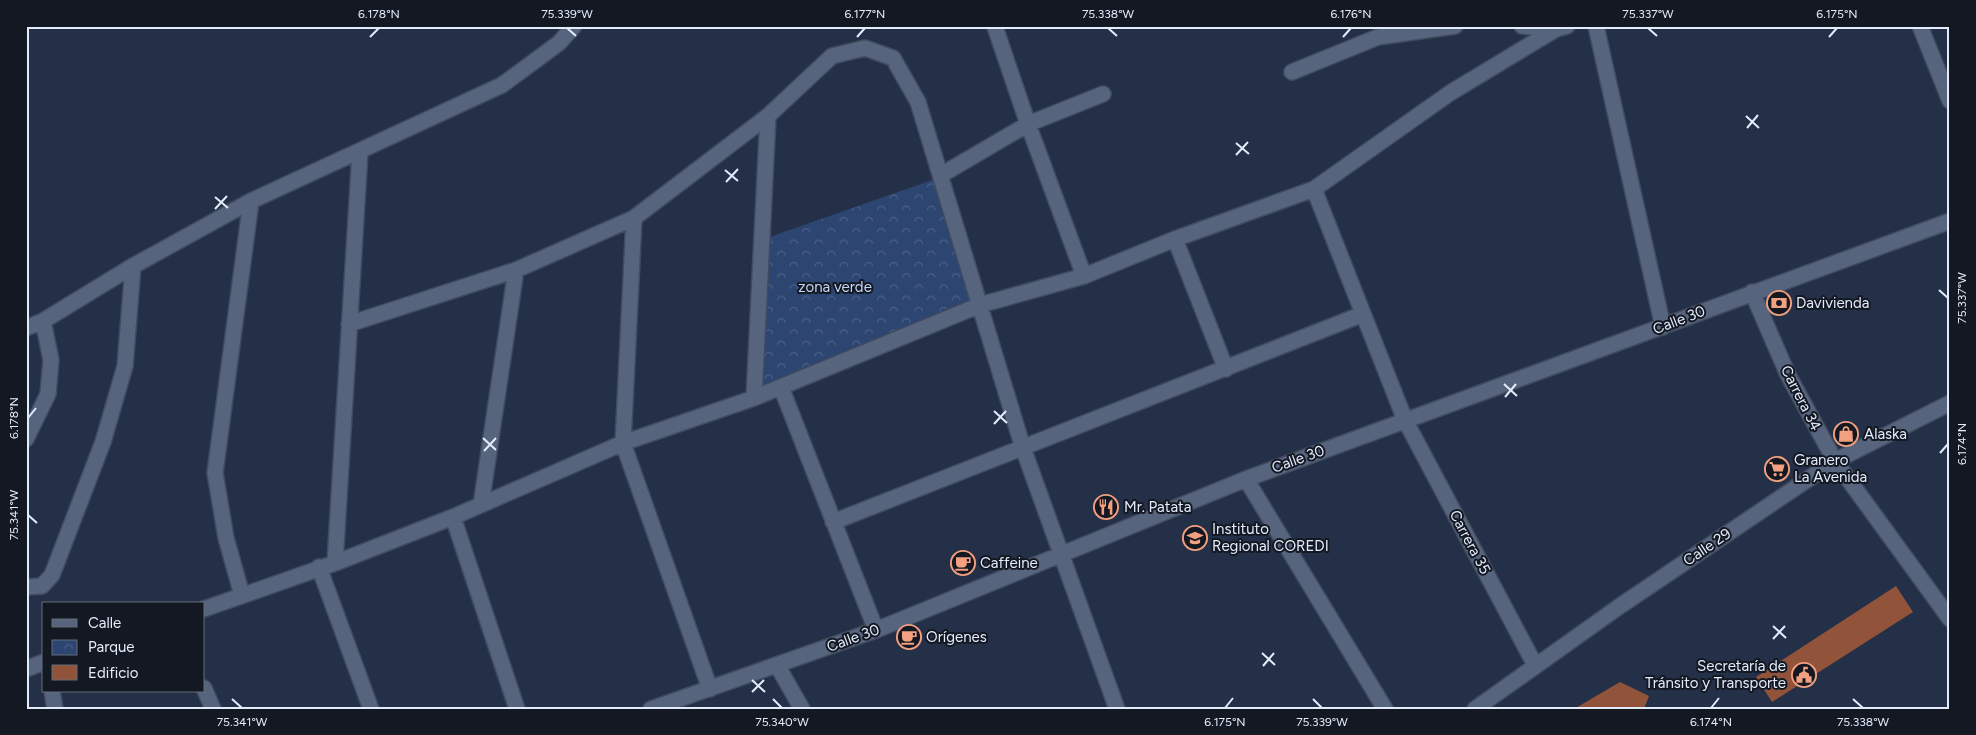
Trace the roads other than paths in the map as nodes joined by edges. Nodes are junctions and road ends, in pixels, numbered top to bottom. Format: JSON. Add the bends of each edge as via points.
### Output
{"nodes":[{"id":1,"x":574,"y":26,"type":"edge"},
{"id":2,"x":1454,"y":26,"type":"edge"},
{"id":3,"x":1522,"y":26,"type":"edge"},
{"id":4,"x":1596,"y":26,"type":"edge"},
{"id":5,"x":1920,"y":26,"type":"edge"},
{"id":6,"x":995,"y":27,"type":"edge"},
{"id":7,"x":1561,"y":28,"type":"edge"},
{"id":8,"x":1379,"y":32,"type":"edge"},
{"id":9,"x":1292,"y":72,"type":"dead end"},
{"id":10,"x":1103,"y":94,"type":"dead end"},
{"id":11,"x":1950,"y":101,"type":"edge"},
{"id":12,"x":768,"y":116,"type":"junction"},
{"id":13,"x":1028,"y":124,"type":"junction"},
{"id":14,"x":360,"y":152,"type":"junction"},
{"id":15,"x":942,"y":175,"type":"junction"},
{"id":16,"x":1314,"y":189,"type":"junction"},
{"id":17,"x":251,"y":202,"type":"junction"},
{"id":18,"x":634,"y":218,"type":"junction"},
{"id":19,"x":1950,"y":220,"type":"edge"},
{"id":20,"x":1175,"y":239,"type":"junction"},
{"id":21,"x":134,"y":266,"type":"junction"},
{"id":22,"x":516,"y":270,"type":"junction"},
{"id":23,"x":1084,"y":276,"type":"junction"},
{"id":24,"x":1752,"y":292,"type":"junction"},
{"id":25,"x":980,"y":305,"type":"junction"},
{"id":26,"x":1362,"y":314,"type":"junction"},
{"id":27,"x":43,"y":321,"type":"junction"},
{"id":28,"x":349,"y":324,"type":"junction"},
{"id":29,"x":1663,"y":327,"type":"junction"},
{"id":30,"x":26,"y":328,"type":"edge"},
{"id":31,"x":1226,"y":369,"type":"junction"},
{"id":32,"x":780,"y":388,"type":"junction"},
{"id":33,"x":754,"y":398,"type":"junction"},
{"id":34,"x":1950,"y":403,"type":"edge"},
{"id":35,"x":1405,"y":420,"type":"junction"},
{"id":36,"x":26,"y":439,"type":"edge"},
{"id":37,"x":623,"y":443,"type":"junction"},
{"id":38,"x":1024,"y":448,"type":"junction"},
{"id":39,"x":1835,"y":461,"type":"junction"},
{"id":40,"x":1246,"y":479,"type":"junction"},
{"id":41,"x":481,"y":505,"type":"junction"},
{"id":42,"x":453,"y":517,"type":"junction"},
{"id":43,"x":833,"y":522,"type":"junction"},
{"id":44,"x":1063,"y":555,"type":"junction"},
{"id":45,"x":335,"y":563,"type":"junction"},
{"id":46,"x":319,"y":567,"type":"junction"},
{"id":47,"x":26,"y":587,"type":"edge"},
{"id":48,"x":242,"y":595,"type":"junction"},
{"id":49,"x":205,"y":609,"type":"edge"},
{"id":50,"x":1950,"y":619,"type":"edge"},
{"id":51,"x":876,"y":630,"type":"junction"},
{"id":52,"x":42,"y":663,"type":"edge"},
{"id":53,"x":777,"y":665,"type":"junction"},
{"id":54,"x":1535,"y":665,"type":"junction"},
{"id":55,"x":26,"y":669,"type":"edge"},
{"id":56,"x":710,"y":688,"type":"junction"},
{"id":57,"x":205,"y":690,"type":"edge"},
{"id":58,"x":52,"y":692,"type":"edge"},
{"id":59,"x":55,"y":709,"type":"edge"},
{"id":60,"x":213,"y":709,"type":"edge"},
{"id":61,"x":371,"y":709,"type":"edge"},
{"id":62,"x":517,"y":709,"type":"edge"},
{"id":63,"x":651,"y":709,"type":"edge"},
{"id":64,"x":802,"y":709,"type":"edge"},
{"id":65,"x":1117,"y":709,"type":"edge"},
{"id":66,"x":1385,"y":709,"type":"edge"},
{"id":67,"x":1475,"y":709,"type":"edge"}],
"edges":[{"from":1,"to":14,"type":"street","via":[[559,43],[502,85]]},
{"from":2,"to":8,"type":"street"},
{"from":3,"to":7,"type":"street"},
{"from":4,"to":29,"type":"street"},
{"from":5,"to":11,"type":"street"},
{"from":6,"to":13,"type":"street"},
{"from":7,"to":16,"type":"street","via":[[1450,93]]},
{"from":8,"to":9,"type":"street"},
{"from":10,"to":13,"type":"street"},
{"from":12,"to":15,"type":"street","via":[[832,56],[865,48],[893,58],[918,102]]},
{"from":12,"to":18,"type":"street"},
{"from":12,"to":33,"type":"street"},
{"from":13,"to":15,"type":"street"},
{"from":13,"to":23,"type":"street"},
{"from":14,"to":17,"type":"street"},
{"from":14,"to":28,"type":"street"},
{"from":15,"to":25,"type":"street"},
{"from":16,"to":20,"type":"street"},
{"from":16,"to":26,"type":"street","name":"Carrera 35"},
{"from":17,"to":21,"type":"street"},
{"from":17,"to":48,"type":"street","via":[[215,473],[226,538]]},
{"from":18,"to":22,"type":"street"},
{"from":18,"to":37,"type":"street"},
{"from":19,"to":24,"type":"street","name":"Calle 30"},
{"from":20,"to":23,"type":"street"},
{"from":20,"to":31,"type":"street"},
{"from":21,"to":27,"type":"street"},
{"from":21,"to":47,"type":"street","via":[[124,366],[103,442],[52,575],[42,586]]},
{"from":22,"to":28,"type":"street"},
{"from":22,"to":41,"type":"street"},
{"from":23,"to":25,"type":"street"},
{"from":24,"to":29,"type":"street","name":"Calle 30"},
{"from":24,"to":39,"type":"street","name":"Carrera 34","via":[[1788,376]]},
{"from":25,"to":32,"type":"street"},
{"from":25,"to":38,"type":"street"},
{"from":26,"to":31,"type":"street"},
{"from":26,"to":35,"type":"street","name":"Carrera 35"},
{"from":27,"to":30,"type":"street"},
{"from":27,"to":36,"type":"street","via":[[50,360],[48,394]]},
{"from":28,"to":45,"type":"street"},
{"from":29,"to":35,"type":"street","name":"Calle 30"},
{"from":31,"to":38,"type":"street"},
{"from":32,"to":33,"type":"street"},
{"from":32,"to":43,"type":"street"},
{"from":33,"to":37,"type":"street"},
{"from":34,"to":39,"type":"street","name":"Calle 29"},
{"from":35,"to":40,"type":"street","name":"Calle 30"},
{"from":35,"to":54,"type":"street","name":"Carrera 35"},
{"from":37,"to":41,"type":"street"},
{"from":37,"to":56,"type":"street"},
{"from":38,"to":43,"type":"street"},
{"from":38,"to":44,"type":"street"},
{"from":39,"to":50,"type":"street","name":"Carrera 34"},
{"from":39,"to":54,"type":"street","name":"Calle 29"},
{"from":40,"to":44,"type":"street","name":"Calle 30"},
{"from":40,"to":66,"type":"street"},
{"from":41,"to":42,"type":"street"},
{"from":42,"to":45,"type":"street"},
{"from":42,"to":62,"type":"street"},
{"from":43,"to":51,"type":"street"},
{"from":44,"to":51,"type":"street","name":"Calle 30"},
{"from":44,"to":65,"type":"street"},
{"from":45,"to":46,"type":"street"},
{"from":46,"to":48,"type":"street"},
{"from":46,"to":61,"type":"street"},
{"from":48,"to":49,"type":"street"},
{"from":51,"to":53,"type":"street","name":"Calle 30"},
{"from":52,"to":55,"type":"street"},
{"from":53,"to":56,"type":"street","name":"Calle 30"},
{"from":53,"to":64,"type":"street"},
{"from":54,"to":67,"type":"street","name":"Calle 29"},
{"from":56,"to":63,"type":"street","name":"Calle 30"},
{"from":57,"to":60,"type":"street"},
{"from":58,"to":59,"type":"street"}]}
